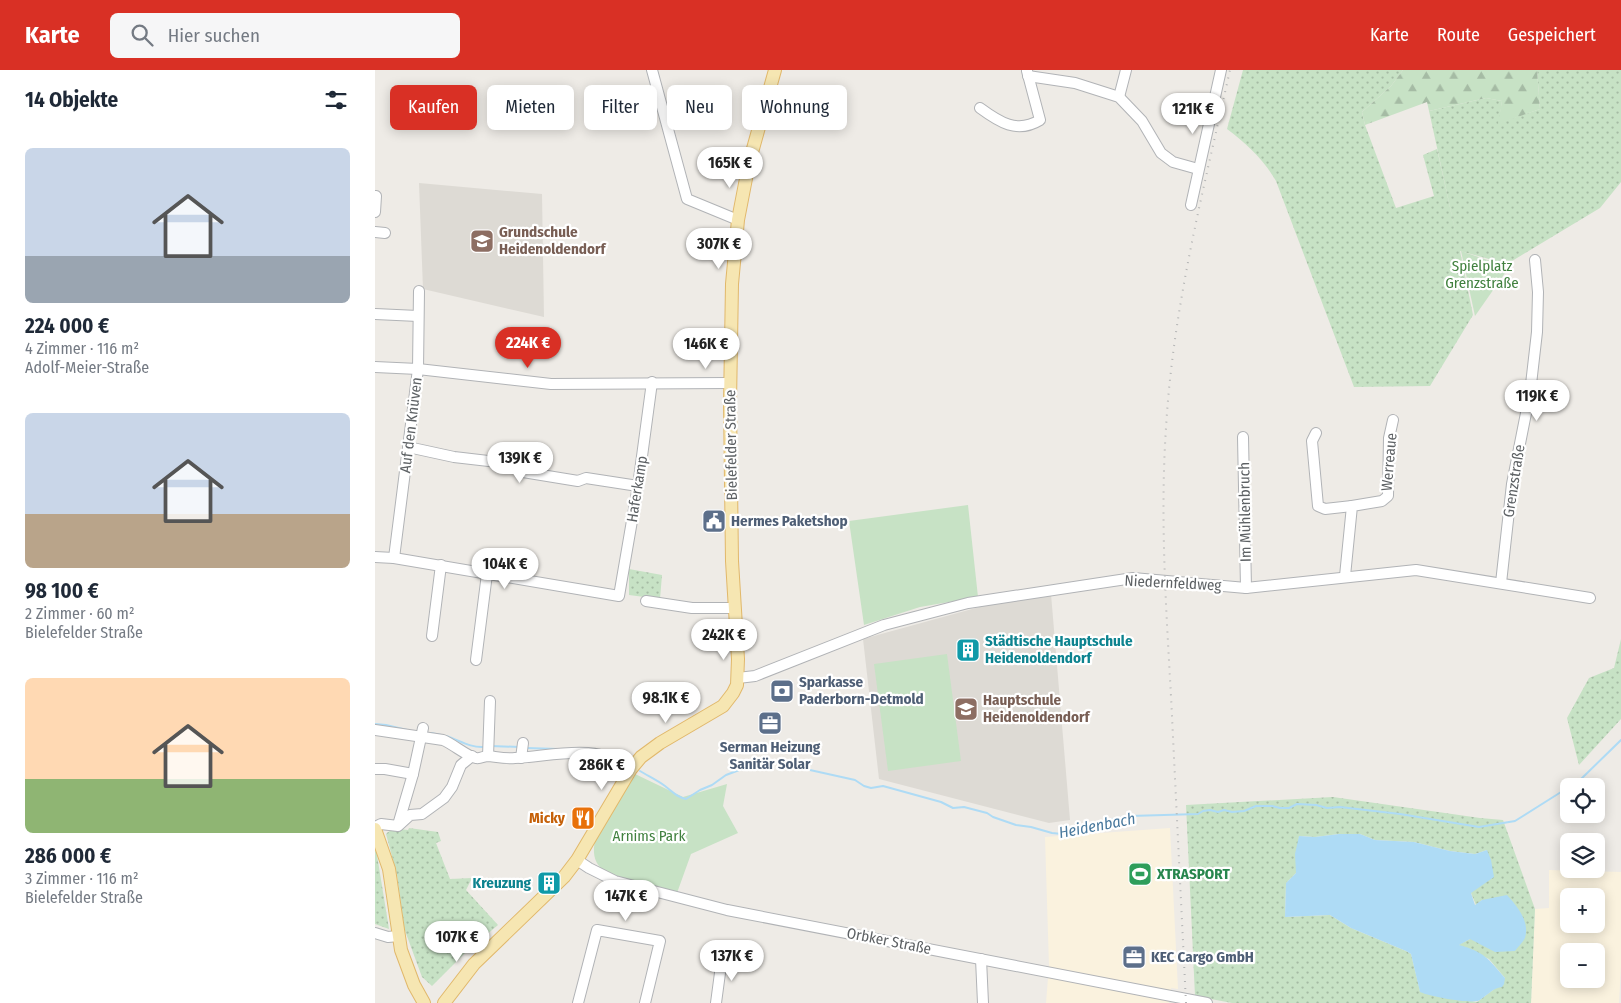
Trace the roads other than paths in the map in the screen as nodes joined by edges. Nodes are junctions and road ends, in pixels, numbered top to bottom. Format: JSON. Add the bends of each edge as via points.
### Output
{"nodes":[{"id":1,"x":652,"y":70,"type":"edge"},
{"id":2,"x":775,"y":70,"type":"edge"},
{"id":3,"x":1125,"y":70,"type":"edge"},
{"id":4,"x":1221,"y":70,"type":"edge"},
{"id":5,"x":1027,"y":73,"type":"edge"},
{"id":6,"x":1119,"y":97,"type":"junction"},
{"id":7,"x":980,"y":108,"type":"dead end"},
{"id":8,"x":1198,"y":169,"type":"junction"},
{"id":9,"x":376,"y":196,"type":"edge"},
{"id":10,"x":1191,"y":205,"type":"dead end"},
{"id":11,"x":375,"y":212,"type":"edge"},
{"id":12,"x":737,"y":220,"type":"junction"},
{"id":13,"x":1535,"y":260,"type":"dead end"},
{"id":14,"x":419,"y":291,"type":"dead end"},
{"id":15,"x":375,"y":314,"type":"edge"},
{"id":16,"x":418,"y":316,"type":"junction"},
{"id":17,"x":375,"y":367,"type":"edge"},
{"id":18,"x":418,"y":369,"type":"junction"},
{"id":19,"x":651,"y":382,"type":"junction"},
{"id":20,"x":730,"y":383,"type":"junction"},
{"id":21,"x":1393,"y":420,"type":"dead end"},
{"id":22,"x":1315,"y":433,"type":"dead end"},
{"id":23,"x":1243,"y":437,"type":"dead end"},
{"id":24,"x":408,"y":447,"type":"junction"},
{"id":25,"x":638,"y":486,"type":"junction"},
{"id":26,"x":1352,"y":506,"type":"junction"},
{"id":27,"x":375,"y":557,"type":"edge"},
{"id":28,"x":394,"y":558,"type":"junction"},
{"id":29,"x":441,"y":565,"type":"junction"},
{"id":30,"x":487,"y":574,"type":"junction"},
{"id":31,"x":1345,"y":576,"type":"junction"},
{"id":32,"x":1501,"y":583,"type":"junction"},
{"id":33,"x":1246,"y":588,"type":"junction"},
{"id":34,"x":1590,"y":598,"type":"dead end"},
{"id":35,"x":646,"y":601,"type":"dead end"},
{"id":36,"x":734,"y":608,"type":"junction"},
{"id":37,"x":432,"y":636,"type":"dead end"},
{"id":38,"x":476,"y":660,"type":"dead end"},
{"id":39,"x":738,"y":678,"type":"junction"},
{"id":40,"x":490,"y":701,"type":"dead end"},
{"id":41,"x":375,"y":730,"type":"edge"},
{"id":42,"x":422,"y":732,"type":"junction"},
{"id":43,"x":488,"y":750,"type":"junction"},
{"id":44,"x":472,"y":756,"type":"junction"},
{"id":45,"x":375,"y":769,"type":"edge"},
{"id":46,"x":631,"y":769,"type":"junction"},
{"id":47,"x":413,"y":774,"type":"junction"},
{"id":48,"x":398,"y":826,"type":"junction"},
{"id":49,"x":375,"y":828,"type":"edge"},
{"id":50,"x":577,"y":860,"type":"junction"},
{"id":51,"x":375,"y":933,"type":"edge"},
{"id":52,"x":398,"y":936,"type":"junction"},
{"id":53,"x":722,"y":958,"type":"dead end"},
{"id":54,"x":981,"y":959,"type":"junction"},
{"id":55,"x":424,"y":1003,"type":"edge"},
{"id":56,"x":444,"y":1003,"type":"edge"},
{"id":57,"x":578,"y":1003,"type":"edge"},
{"id":58,"x":645,"y":1003,"type":"edge"},
{"id":59,"x":717,"y":1003,"type":"edge"},
{"id":60,"x":983,"y":1003,"type":"edge"},
{"id":61,"x":1207,"y":1003,"type":"edge"}],
"edges":[{"from":1,"to":12,"type":"street","via":[[687,199]]},
{"from":2,"to":12,"type":"main road","name":"Bielefelder Straße"},
{"from":3,"to":6,"type":"street"},
{"from":4,"to":8,"type":"street"},
{"from":5,"to":6,"type":"street"},
{"from":5,"to":7,"type":"street","via":[[1039,120],[1013,127]]},
{"from":6,"to":8,"type":"street","via":[[1142,120],[1161,153],[1173,162]]},
{"from":8,"to":10,"type":"street"},
{"from":9,"to":11,"type":"street"},
{"from":12,"to":20,"type":"main road","name":"Bielefelder Straße","via":[[730,315]]},
{"from":13,"to":32,"type":"street","name":"Grenzstraße","via":[[1537,332],[1530,393],[1512,484]]},
{"from":14,"to":16,"type":"street","name":"Auf den Knüven"},
{"from":15,"to":16,"type":"street"},
{"from":16,"to":18,"type":"street","name":"Auf den Knüven"},
{"from":17,"to":18,"type":"street"},
{"from":18,"to":19,"type":"street","via":[[551,384]]},
{"from":18,"to":24,"type":"street","name":"Auf den Knüven"},
{"from":19,"to":20,"type":"street"},
{"from":19,"to":25,"type":"street","name":"Haferkamp"},
{"from":20,"to":36,"type":"main road","name":"Bielefelder Straße"},
{"from":21,"to":26,"type":"street","name":"Werreaue","via":[[1389,438],[1388,496],[1382,501]]},
{"from":22,"to":26,"type":"street","name":"Werreaue","via":[[1312,441],[1318,506],[1325,509]]},
{"from":23,"to":33,"type":"street","name":"Im Mühlenbruch"},
{"from":24,"to":25,"type":"street","via":[[454,457],[515,464],[523,472]]},
{"from":24,"to":28,"type":"street","name":"Auf den Knüven"},
{"from":25,"to":30,"type":"street","name":"Haferkamp","via":[[619,596]]},
{"from":26,"to":31,"type":"street"},
{"from":27,"to":28,"type":"street"},
{"from":28,"to":29,"type":"street"},
{"from":29,"to":30,"type":"street"},
{"from":29,"to":37,"type":"street"},
{"from":30,"to":38,"type":"street"},
{"from":31,"to":32,"type":"street","name":"Niedernfeldweg","via":[[1416,570]]},
{"from":31,"to":33,"type":"street","name":"Niedernfeldweg"},
{"from":32,"to":34,"type":"street","name":"Niedernfeldweg"},
{"from":33,"to":39,"type":"street","name":"Niedernfeldweg","via":[[1133,578],[971,602],[884,625],[755,676]]},
{"from":35,"to":36,"type":"street","via":[[692,608]]},
{"from":36,"to":39,"type":"main road","name":"Bielefelder Straße"},
{"from":39,"to":46,"type":"main road","name":"Bielefelder Straße","via":[[735,689],[723,706],[660,743]]},
{"from":40,"to":43,"type":"street"},
{"from":41,"to":42,"type":"street"},
{"from":42,"to":44,"type":"street","via":[[453,744]]},
{"from":42,"to":47,"type":"street"},
{"from":43,"to":44,"type":"street","via":[[476,758]]},
{"from":43,"to":46,"type":"street","via":[[505,759],[522,749],[566,748],[610,757]]},
{"from":44,"to":48,"type":"street","via":[[461,765],[444,798],[422,814],[410,815]]},
{"from":45,"to":47,"type":"street"},
{"from":46,"to":50,"type":"main road","name":"Bielefelder Straße"},
{"from":47,"to":48,"type":"street"},
{"from":48,"to":49,"type":"street","via":[[381,824]]},
{"from":49,"to":52,"type":"main road","via":[[389,868]]},
{"from":50,"to":54,"type":"street","name":"Orbker Straße","via":[[615,881],[727,910]]},
{"from":50,"to":56,"type":"main road","name":"Bielefelder Straße","via":[[474,964]]},
{"from":51,"to":52,"type":"street"},
{"from":52,"to":55,"type":"main road","via":[[408,970]]},
{"from":53,"to":59,"type":"street"},
{"from":54,"to":60,"type":"street"},
{"from":54,"to":61,"type":"street","name":"Orbker Straße"},
{"from":57,"to":58,"type":"street","via":[[597,930],[660,941]]}]}
